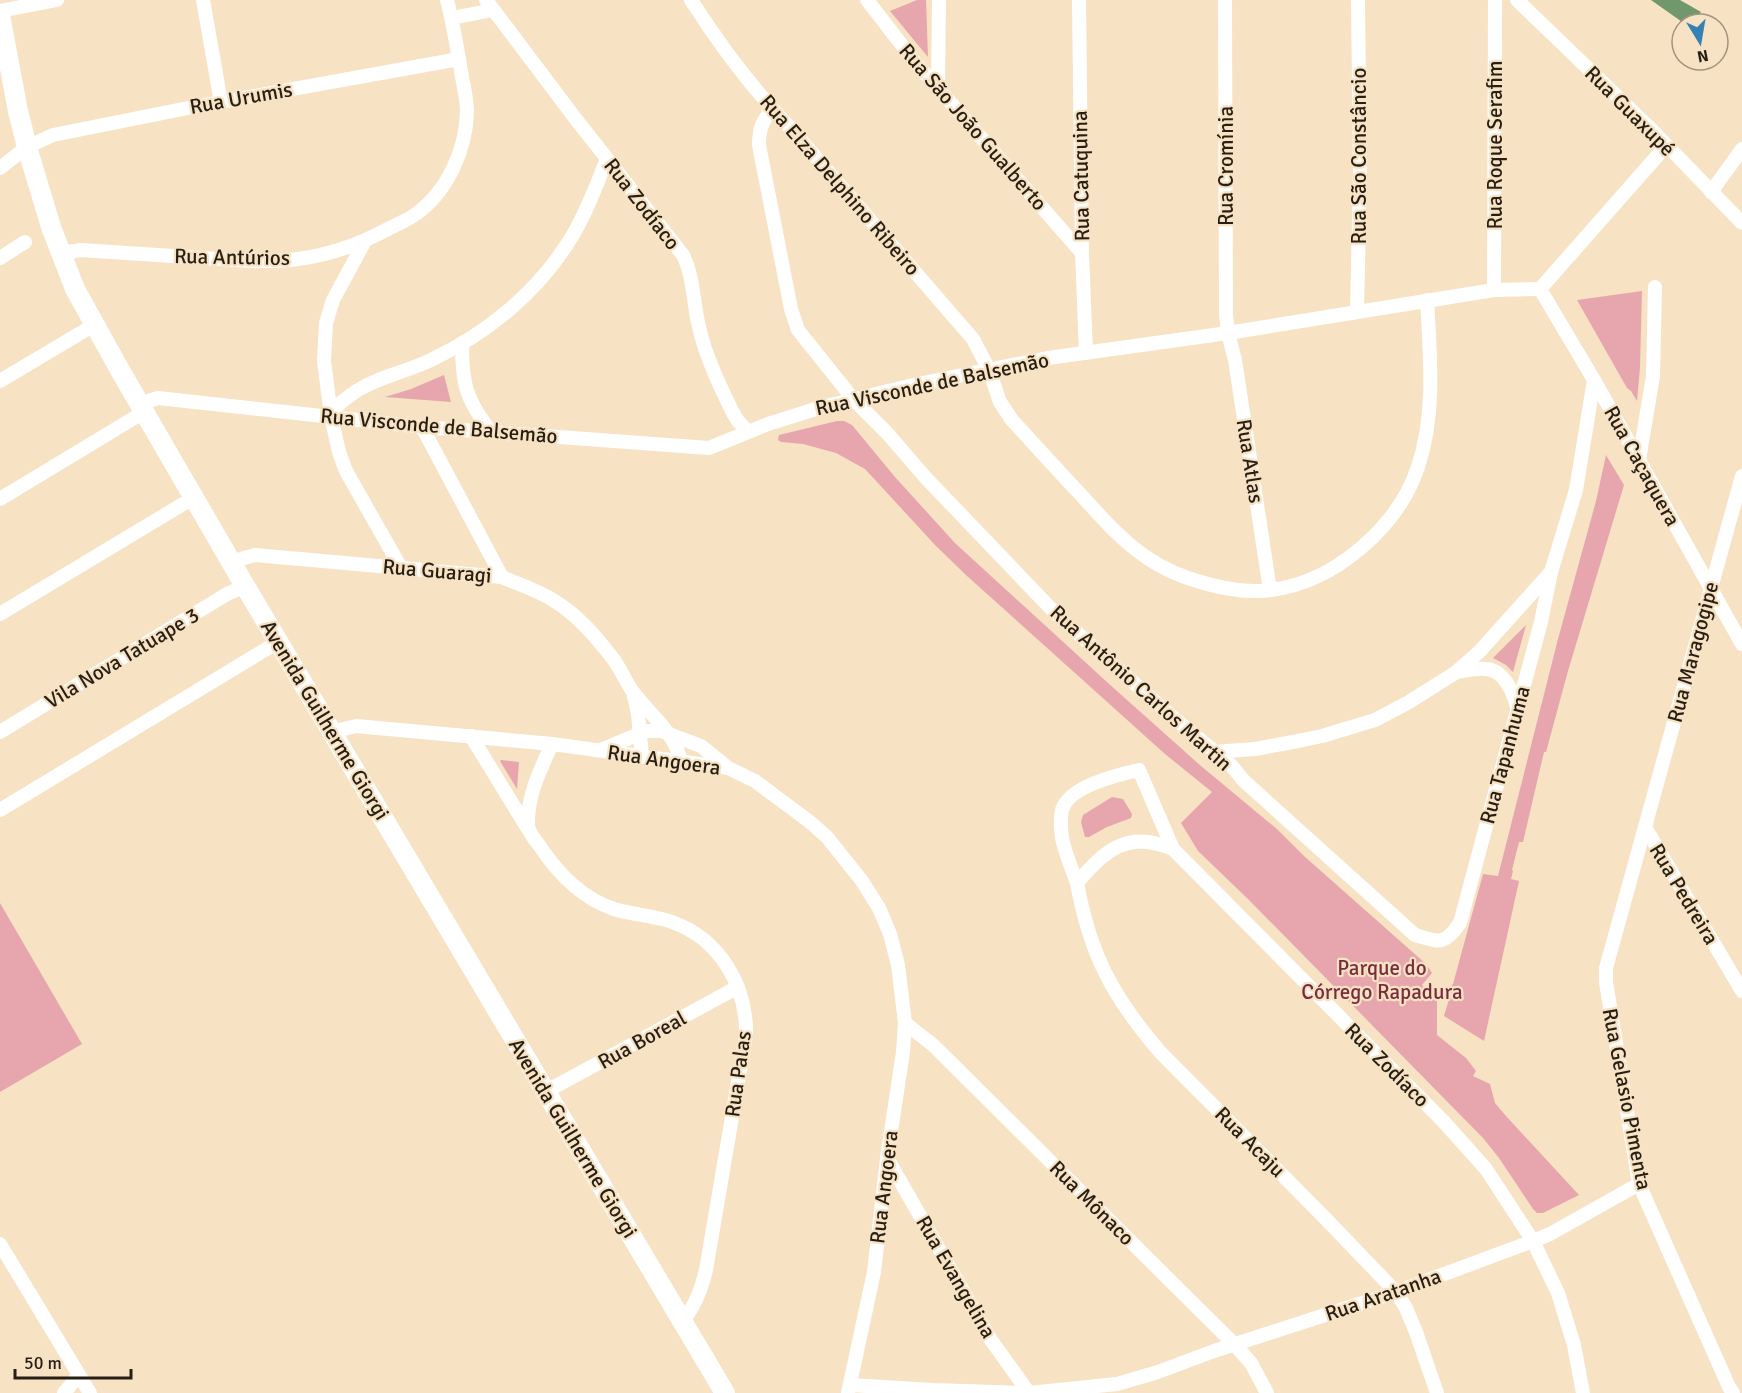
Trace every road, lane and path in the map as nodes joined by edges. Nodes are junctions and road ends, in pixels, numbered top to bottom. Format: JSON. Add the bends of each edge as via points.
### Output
{"nodes":[{"id":1,"x":57,"y":0,"type":"edge"},
{"id":2,"x":202,"y":0,"type":"edge"},
{"id":3,"x":447,"y":0,"type":"edge"},
{"id":4,"x":691,"y":0,"type":"edge"},
{"id":5,"x":885,"y":0,"type":"edge"},
{"id":6,"x":939,"y":0,"type":"edge"},
{"id":7,"x":1079,"y":0,"type":"edge"},
{"id":8,"x":1225,"y":0,"type":"edge"},
{"id":9,"x":1358,"y":0,"type":"edge"},
{"id":10,"x":1495,"y":0,"type":"edge"},
{"id":11,"x":1517,"y":0,"type":"edge"},
{"id":12,"x":869,"y":3,"type":"edge"},
{"id":13,"x":490,"y":5,"type":"edge"},
{"id":14,"x":0,"y":13,"type":"edge"},
{"id":15,"x":452,"y":18,"type":"junction"},
{"id":16,"x":459,"y":59,"type":"junction"},
{"id":17,"x":938,"y":87,"type":"junction"},
{"id":18,"x":220,"y":102,"type":"junction"},
{"id":19,"x":772,"y":109,"type":"junction"},
{"id":20,"x":1666,"y":146,"type":"junction"},
{"id":21,"x":27,"y":147,"type":"junction"},
{"id":22,"x":1742,"y":149,"type":"edge"},
{"id":23,"x":607,"y":159,"type":"junction"},
{"id":24,"x":0,"y":168,"type":"edge"},
{"id":25,"x":1711,"y":192,"type":"junction"},
{"id":26,"x":1742,"y":223,"type":"edge"},
{"id":27,"x":365,"y":241,"type":"junction"},
{"id":28,"x":25,"y":242,"type":"dead end"},
{"id":29,"x":60,"y":253,"type":"junction"},
{"id":30,"x":1082,"y":253,"type":"junction"},
{"id":31,"x":0,"y":258,"type":"edge"},
{"id":32,"x":1655,"y":287,"type":"dead end"},
{"id":33,"x":1540,"y":289,"type":"junction"},
{"id":34,"x":1494,"y":290,"type":"junction"},
{"id":35,"x":1427,"y":300,"type":"junction"},
{"id":36,"x":1357,"y":312,"type":"junction"},
{"id":37,"x":94,"y":325,"type":"junction"},
{"id":38,"x":1228,"y":333,"type":"junction"},
{"id":39,"x":462,"y":343,"type":"junction"},
{"id":40,"x":1086,"y":353,"type":"junction"},
{"id":41,"x":988,"y":370,"type":"junction"},
{"id":42,"x":1594,"y":380,"type":"junction"},
{"id":43,"x":0,"y":381,"type":"edge"},
{"id":44,"x":327,"y":381,"type":"junction"},
{"id":45,"x":356,"y":391,"type":"junction"},
{"id":46,"x":854,"y":400,"type":"junction"},
{"id":47,"x":142,"y":408,"type":"junction"},
{"id":48,"x":330,"y":414,"type":"junction"},
{"id":49,"x":422,"y":427,"type":"junction"},
{"id":50,"x":491,"y":432,"type":"junction"},
{"id":51,"x":748,"y":432,"type":"junction"},
{"id":52,"x":1639,"y":460,"type":"junction"},
{"id":53,"x":1742,"y":476,"type":"edge"},
{"id":54,"x":193,"y":498,"type":"junction"},
{"id":55,"x":0,"y":499,"type":"edge"},
{"id":56,"x":230,"y":561,"type":"junction"},
{"id":57,"x":401,"y":568,"type":"junction"},
{"id":58,"x":1551,"y":572,"type":"junction"},
{"id":59,"x":502,"y":577,"type":"junction"},
{"id":60,"x":245,"y":586,"type":"junction"},
{"id":61,"x":1710,"y":589,"type":"junction"},
{"id":62,"x":1270,"y":590,"type":"junction"},
{"id":63,"x":0,"y":614,"type":"edge"},
{"id":64,"x":278,"y":642,"type":"junction"},
{"id":65,"x":1742,"y":644,"type":"edge"},
{"id":66,"x":1455,"y":673,"type":"junction"},
{"id":67,"x":632,"y":691,"type":"junction"},
{"id":68,"x":1517,"y":709,"type":"junction"},
{"id":69,"x":0,"y":732,"type":"edge"},
{"id":70,"x":332,"y":732,"type":"junction"},
{"id":71,"x":639,"y":733,"type":"junction"},
{"id":72,"x":668,"y":733,"type":"junction"},
{"id":73,"x":471,"y":736,"type":"junction"},
{"id":74,"x":552,"y":744,"type":"junction"},
{"id":75,"x":601,"y":750,"type":"junction"},
{"id":76,"x":1214,"y":752,"type":"junction"},
{"id":77,"x":642,"y":757,"type":"junction"},
{"id":78,"x":681,"y":762,"type":"junction"},
{"id":79,"x":728,"y":768,"type":"junction"},
{"id":80,"x":1139,"y":770,"type":"joint"},
{"id":81,"x":0,"y":810,"type":"edge"},
{"id":82,"x":1645,"y":827,"type":"junction"},
{"id":83,"x":528,"y":829,"type":"junction"},
{"id":84,"x":1173,"y":849,"type":"junction"},
{"id":85,"x":1077,"y":883,"type":"junction"},
{"id":86,"x":1451,"y":936,"type":"joint"},
{"id":87,"x":738,"y":987,"type":"junction"},
{"id":88,"x":1742,"y":991,"type":"edge"},
{"id":89,"x":905,"y":1023,"type":"junction"},
{"id":90,"x":546,"y":1092,"type":"junction"},
{"id":91,"x":887,"y":1158,"type":"junction"},
{"id":92,"x":1639,"y":1184,"type":"junction"},
{"id":93,"x":1533,"y":1241,"type":"junction"},
{"id":94,"x":0,"y":1244,"type":"edge"},
{"id":95,"x":1396,"y":1292,"type":"junction"},
{"id":96,"x":682,"y":1322,"type":"junction"},
{"id":97,"x":1234,"y":1344,"type":"junction"},
{"id":98,"x":79,"y":1375,"type":"junction"},
{"id":99,"x":1117,"y":1384,"type":"junction"},
{"id":100,"x":849,"y":1389,"type":"edge"},
{"id":101,"x":1730,"y":1391,"type":"edge"},
{"id":102,"x":64,"y":1393,"type":"edge"},
{"id":103,"x":90,"y":1393,"type":"edge"},
{"id":104,"x":724,"y":1393,"type":"edge"},
{"id":105,"x":1029,"y":1393,"type":"edge"},
{"id":106,"x":1101,"y":1393,"type":"edge"},
{"id":107,"x":1267,"y":1393,"type":"edge"},
{"id":108,"x":1437,"y":1393,"type":"edge"},
{"id":109,"x":1583,"y":1393,"type":"edge"}],
"edges":[{"from":1,"to":14,"type":"street"},
{"from":2,"to":18,"type":"street"},
{"from":3,"to":15,"type":"street","name":"Rua Antúrios"},
{"from":4,"to":19,"type":"street","name":"Rua Elza Delphino Ribeiro"},
{"from":5,"to":12,"type":"street"},
{"from":6,"to":17,"type":"street"},
{"from":7,"to":30,"type":"street","name":"Rua Catuquina"},
{"from":8,"to":38,"type":"street","name":"Rua Cromínia"},
{"from":9,"to":36,"type":"street","name":"Rua São Constâncio"},
{"from":10,"to":34,"type":"street","name":"Rua Roque Serafim"},
{"from":11,"to":20,"type":"street","name":"Rua Guaxupé"},
{"from":12,"to":17,"type":"street","name":"Rua São João Gualberto"},
{"from":13,"to":15,"type":"street"},
{"from":13,"to":23,"type":"street","name":"Rua Zodíaco"},
{"from":14,"to":21,"type":"street","name":"Avenida Guilherme Giorgi"},
{"from":15,"to":16,"type":"street","name":"Rua Antúrios"},
{"from":16,"to":18,"type":"street","name":"Rua Urumis"},
{"from":16,"to":27,"type":"street","name":"Rua Antúrios","via":[[467,108],[463,145],[456,161],[433,198],[416,214]]},
{"from":17,"to":30,"type":"street","name":"Rua São João Gualberto"},
{"from":18,"to":21,"type":"street","name":"Rua Urumis","via":[[53,135]]},
{"from":19,"to":41,"type":"street","name":"Rua Elza Delphino Ribeiro","via":[[973,339]]},
{"from":19,"to":46,"type":"street","name":"Rua Antônio Carlos Martin","via":[[762,123],[759,146],[794,322]]},
{"from":20,"to":25,"type":"street","name":"Rua Guaxupé"},
{"from":20,"to":33,"type":"street"},
{"from":21,"to":24,"type":"street","name":"Rua Urumis"},
{"from":21,"to":29,"type":"street","name":"Avenida Guilherme Giorgi"},
{"from":22,"to":25,"type":"street"},
{"from":23,"to":39,"type":"street","via":[[580,221],[556,262],[522,300]]},
{"from":23,"to":51,"type":"street","name":"Rua Zodíaco","via":[[683,255],[708,359],[733,413]]},
{"from":25,"to":26,"type":"street","name":"Rua Guaxupé"},
{"from":27,"to":29,"type":"street","name":"Rua Antúrios","via":[[330,253],[278,260],[81,250]]},
{"from":27,"to":44,"type":"street","via":[[333,300],[326,323]]},
{"from":28,"to":31,"type":"street"},
{"from":29,"to":37,"type":"street","name":"Avenida Guilherme Giorgi"},
{"from":30,"to":40,"type":"street","name":"Rua Catuquina"},
{"from":32,"to":52,"type":"street","via":[[1653,376]]},
{"from":33,"to":34,"type":"street","name":"Rua Visconde de Balsemão"},
{"from":33,"to":42,"type":"street","name":"Rua Caçaquera"},
{"from":34,"to":35,"type":"street","name":"Rua Visconde de Balsemão"},
{"from":35,"to":36,"type":"street","name":"Rua Visconde de Balsemão"},
{"from":35,"to":62,"type":"street","name":"Rua Elza Delphino Ribeiro","via":[[1430,398],[1424,443],[1411,484],[1386,523],[1352,555],[1331,569]]},
{"from":36,"to":38,"type":"street","name":"Rua Visconde de Balsemão"},
{"from":37,"to":43,"type":"street"},
{"from":37,"to":47,"type":"street","name":"Avenida Guilherme Giorgi"},
{"from":38,"to":40,"type":"street","name":"Rua Visconde de Balsemão"},
{"from":38,"to":62,"type":"street","name":"Rua Atlas"},
{"from":39,"to":45,"type":"street","via":[[431,361]]},
{"from":39,"to":50,"type":"street","via":[[469,398]]},
{"from":40,"to":41,"type":"street","name":"Rua Visconde de Balsemão"},
{"from":41,"to":46,"type":"street","name":"Rua Visconde de Balsemão"},
{"from":41,"to":62,"type":"street","name":"Rua Elza Delphino Ribeiro","via":[[1000,402],[1012,420],[1101,517],[1145,556],[1207,584]]},
{"from":42,"to":52,"type":"street","name":"Rua Caçaquera"},
{"from":42,"to":58,"type":"street","name":"Rua Tapanhuma","via":[[1576,490]]},
{"from":44,"to":45,"type":"street","via":[[340,389]]},
{"from":44,"to":48,"type":"street"},
{"from":45,"to":48,"type":"street"},
{"from":46,"to":51,"type":"street","name":"Rua Visconde de Balsemão","via":[[790,416]]},
{"from":46,"to":76,"type":"street","name":"Rua Antônio Carlos Martin","via":[[1058,616]]},
{"from":47,"to":48,"type":"street","name":"Rua Visconde de Balsemão","via":[[158,398]]},
{"from":47,"to":54,"type":"street","name":"Avenida Guilherme Giorgi"},
{"from":47,"to":55,"type":"street"},
{"from":48,"to":49,"type":"street","name":"Rua Visconde de Balsemão"},
{"from":48,"to":57,"type":"street","via":[[346,471]]},
{"from":49,"to":50,"type":"street","name":"Rua Visconde de Balsemão"},
{"from":49,"to":59,"type":"street"},
{"from":50,"to":51,"type":"street","name":"Rua Visconde de Balsemão","via":[[699,449],[718,446]]},
{"from":52,"to":61,"type":"street","name":"Rua Caçaquera"},
{"from":53,"to":61,"type":"street","name":"Rua Maragogipe"},
{"from":54,"to":56,"type":"street","name":"Avenida Guilherme Giorgi"},
{"from":54,"to":63,"type":"street"},
{"from":56,"to":57,"type":"street","name":"Rua Guaragi","via":[[255,555]]},
{"from":56,"to":60,"type":"street","name":"Avenida Guilherme Giorgi"},
{"from":57,"to":59,"type":"street","name":"Rua Guaragi"},
{"from":58,"to":66,"type":"street"},
{"from":58,"to":68,"type":"street","name":"Rua Tapanhuma"},
{"from":59,"to":67,"type":"street","name":"Rua Guaragi","via":[[557,602],[585,625]]},
{"from":60,"to":64,"type":"street","name":"Avenida Guilherme Giorgi"},
{"from":60,"to":69,"type":"street","name":"Vila Nova Tatuape 3"},
{"from":61,"to":65,"type":"street","name":"Rua Caçaquera"},
{"from":61,"to":82,"type":"street","name":"Rua Maragogipe"},
{"from":64,"to":70,"type":"street","name":"Avenida Guilherme Giorgi"},
{"from":64,"to":81,"type":"street"},
{"from":66,"to":68,"type":"street","via":[[1487,668],[1500,675],[1514,693]]},
{"from":66,"to":76,"type":"street","via":[[1375,720],[1322,736],[1255,749]]},
{"from":67,"to":71,"type":"street","name":"Rua Guaragi"},
{"from":67,"to":72,"type":"street","name":"Rua Guaragi"},
{"from":68,"to":86,"type":"street","name":"Rua Tapanhuma","via":[[1465,906]]},
{"from":70,"to":73,"type":"street","name":"Rua Angoera","via":[[356,726]]},
{"from":70,"to":90,"type":"street","name":"Avenida Guilherme Giorgi"},
{"from":71,"to":72,"type":"street"},
{"from":71,"to":75,"type":"street"},
{"from":71,"to":77,"type":"street","name":"Rua Guaragi"},
{"from":72,"to":78,"type":"street","name":"Rua Guaragi","via":[[676,743]]},
{"from":72,"to":79,"type":"street","via":[[701,746]]},
{"from":73,"to":74,"type":"street","name":"Rua Angoera"},
{"from":73,"to":83,"type":"street","name":"Rua Palas"},
{"from":74,"to":75,"type":"street","name":"Rua Angoera"},
{"from":74,"to":83,"type":"street","via":[[530,799]]},
{"from":75,"to":77,"type":"street","name":"Rua Angoera"},
{"from":76,"to":86,"type":"street","name":"Rua Antônio Carlos Martin","via":[[1415,935],[1438,941]]},
{"from":77,"to":78,"type":"street","name":"Rua Angoera"},
{"from":78,"to":79,"type":"street","name":"Rua Angoera"},
{"from":79,"to":89,"type":"street","name":"Rua Angoera","via":[[754,781],[810,822],[862,881],[890,934]]},
{"from":80,"to":84,"type":"street","name":"Rua Zodíaco"},
{"from":80,"to":85,"type":"street","name":"Rua Acaju","via":[[1086,787],[1062,809],[1062,840]]},
{"from":82,"to":88,"type":"street","name":"Rua Pedreira"},
{"from":82,"to":92,"type":"street","name":"Rua Gelasio Pimenta","via":[[1606,968]]},
{"from":83,"to":87,"type":"street","name":"Rua Palas","via":[[573,887],[615,910],[671,921],[693,932],[720,955]]},
{"from":84,"to":85,"type":"street","via":[[1157,842],[1130,842],[1105,855]]},
{"from":84,"to":93,"type":"street","name":"Rua Zodíaco","via":[[1444,1122],[1486,1169]]},
{"from":85,"to":95,"type":"street","name":"Rua Acaju","via":[[1095,953],[1136,1024]]},
{"from":87,"to":90,"type":"street","name":"Rua Boreal"},
{"from":87,"to":96,"type":"street","name":"Rua Palas","via":[[745,1010],[746,1035],[706,1270],[699,1297]]},
{"from":89,"to":91,"type":"street","name":"Rua Angoera"},
{"from":89,"to":97,"type":"street","name":"Rua Mônaco","via":[[933,1045]]},
{"from":90,"to":96,"type":"street","name":"Avenida Guilherme Giorgi"},
{"from":91,"to":100,"type":"street","name":"Rua Angoera","via":[[874,1272]]},
{"from":91,"to":105,"type":"street","name":"Rua Evangelina","via":[[991,1340]]},
{"from":92,"to":93,"type":"street","name":"Rua Aratanha"},
{"from":92,"to":101,"type":"street","name":"Rua Gelasio Pimenta"},
{"from":93,"to":95,"type":"street","name":"Rua Aratanha"},
{"from":93,"to":109,"type":"street","name":"Rua Zodíaco","via":[[1558,1293]]},
{"from":94,"to":98,"type":"street"},
{"from":95,"to":97,"type":"street","name":"Rua Aratanha"},
{"from":95,"to":108,"type":"street","name":"Rua Acaju","via":[[1416,1332]]},
{"from":96,"to":104,"type":"street","name":"Avenida Guilherme Giorgi"},
{"from":97,"to":99,"type":"street","name":"Rua Aratanha"},
{"from":97,"to":107,"type":"street","name":"Rua Mônaco","via":[[1251,1363]]},
{"from":98,"to":102,"type":"street"},
{"from":98,"to":103,"type":"street"},
{"from":99,"to":105,"type":"street","name":"Rua Aratanha"},
{"from":99,"to":106,"type":"street","name":"Rua Aratanha"},
{"from":100,"to":105,"type":"street","name":"Rua Aratanha"}]}
